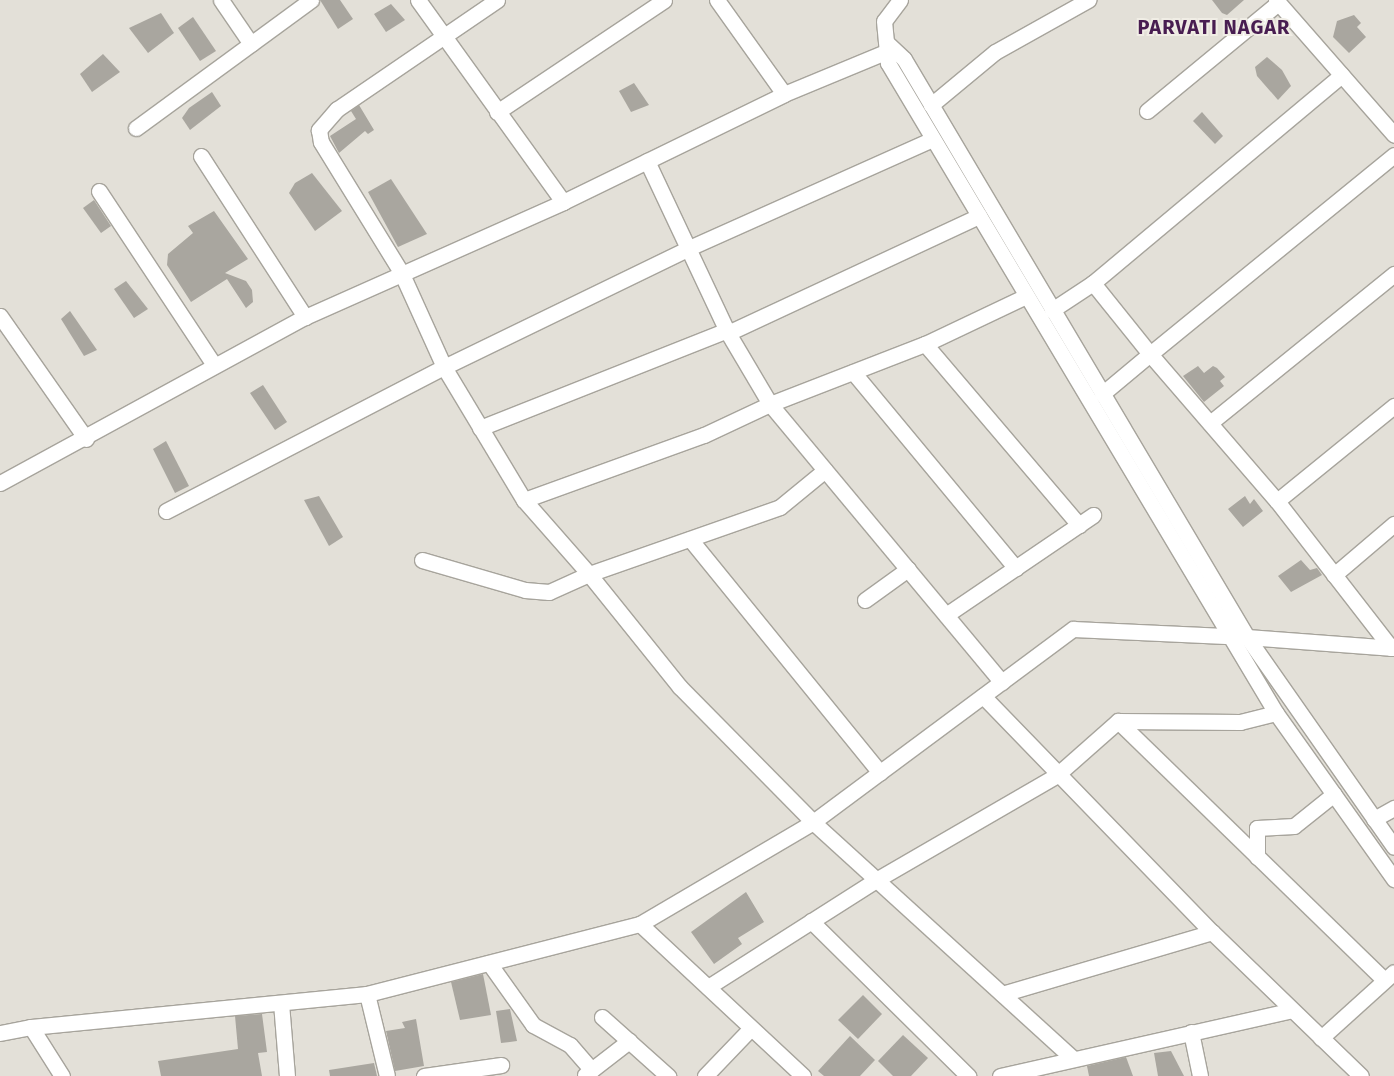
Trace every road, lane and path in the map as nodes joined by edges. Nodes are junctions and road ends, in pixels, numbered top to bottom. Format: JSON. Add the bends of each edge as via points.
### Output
{"nodes":[{"id":1,"x":221,"y":0,"type":"edge"},
{"id":2,"x":311,"y":0,"type":"edge"},
{"id":3,"x":418,"y":0,"type":"edge"},
{"id":4,"x":497,"y":0,"type":"edge"},
{"id":5,"x":664,"y":0,"type":"edge"},
{"id":6,"x":717,"y":0,"type":"edge"},
{"id":7,"x":900,"y":0,"type":"edge"},
{"id":8,"x":1088,"y":0,"type":"edge"},
{"id":9,"x":1277,"y":1,"type":"edge"},
{"id":10,"x":444,"y":36,"type":"junction"},
{"id":11,"x":250,"y":44,"type":"junction"},
{"id":12,"x":879,"y":53,"type":"junction"},
{"id":13,"x":1342,"y":76,"type":"junction"},
{"id":14,"x":784,"y":94,"type":"junction"},
{"id":15,"x":931,"y":105,"type":"junction"},
{"id":16,"x":1147,"y":111,"type":"dead end"},
{"id":17,"x":497,"y":112,"type":"junction"},
{"id":18,"x":136,"y":128,"type":"dead end"},
{"id":19,"x":1394,"y":136,"type":"edge"},
{"id":20,"x":933,"y":139,"type":"junction"},
{"id":21,"x":1394,"y":155,"type":"edge"},
{"id":22,"x":201,"y":156,"type":"dead end"},
{"id":23,"x":647,"y":161,"type":"junction"},
{"id":24,"x":99,"y":190,"type":"dead end"},
{"id":25,"x":563,"y":202,"type":"junction"},
{"id":26,"x":979,"y":216,"type":"junction"},
{"id":27,"x":689,"y":248,"type":"junction"},
{"id":28,"x":401,"y":272,"type":"junction"},
{"id":29,"x":1394,"y":274,"type":"edge"},
{"id":30,"x":1093,"y":283,"type":"junction"},
{"id":31,"x":1026,"y":296,"type":"junction"},
{"id":32,"x":1052,"y":310,"type":"junction"},
{"id":33,"x":0,"y":316,"type":"edge"},
{"id":34,"x":305,"y":317,"type":"junction"},
{"id":35,"x":728,"y":332,"type":"junction"},
{"id":36,"x":925,"y":344,"type":"junction"},
{"id":37,"x":1150,"y":354,"type":"junction"},
{"id":38,"x":214,"y":365,"type":"junction"},
{"id":39,"x":444,"y":367,"type":"junction"},
{"id":40,"x":853,"y":372,"type":"junction"},
{"id":41,"x":1102,"y":394,"type":"junction"},
{"id":42,"x":770,"y":404,"type":"junction"},
{"id":43,"x":1394,"y":406,"type":"edge"},
{"id":44,"x":1210,"y":423,"type":"junction"},
{"id":45,"x":480,"y":428,"type":"junction"},
{"id":46,"x":86,"y":439,"type":"junction"},
{"id":47,"x":825,"y":470,"type":"junction"},
{"id":48,"x":0,"y":483,"type":"edge"},
{"id":49,"x":524,"y":500,"type":"junction"},
{"id":50,"x":1277,"y":502,"type":"junction"},
{"id":51,"x":166,"y":511,"type":"dead end"},
{"id":52,"x":1092,"y":515,"type":"dead end"},
{"id":53,"x":1394,"y":524,"type":"edge"},
{"id":54,"x":1079,"y":525,"type":"junction"},
{"id":55,"x":690,"y":539,"type":"junction"},
{"id":56,"x":422,"y":560,"type":"dead end"},
{"id":57,"x":1016,"y":568,"type":"junction"},
{"id":58,"x":908,"y":569,"type":"junction"},
{"id":59,"x":589,"y":574,"type":"junction"},
{"id":60,"x":1334,"y":575,"type":"junction"},
{"id":61,"x":865,"y":600,"type":"dead end"},
{"id":62,"x":946,"y":615,"type":"junction"},
{"id":63,"x":1239,"y":637,"type":"junction"},
{"id":64,"x":1393,"y":648,"type":"edge"},
{"id":65,"x":1002,"y":682,"type":"junction"},
{"id":66,"x":983,"y":696,"type":"junction"},
{"id":67,"x":1276,"y":713,"type":"junction"},
{"id":68,"x":1118,"y":722,"type":"junction"},
{"id":69,"x":880,"y":773,"type":"junction"},
{"id":70,"x":1058,"y":775,"type":"junction"},
{"id":71,"x":1334,"y":794,"type":"junction"},
{"id":72,"x":1394,"y":808,"type":"edge"},
{"id":73,"x":1374,"y":819,"type":"junction"},
{"id":74,"x":814,"y":822,"type":"junction"},
{"id":75,"x":1394,"y":847,"type":"edge"},
{"id":76,"x":1257,"y":857,"type":"junction"},
{"id":77,"x":1394,"y":879,"type":"edge"},
{"id":78,"x":876,"y":880,"type":"junction"},
{"id":79,"x":811,"y":921,"type":"junction"},
{"id":80,"x":640,"y":924,"type":"junction"},
{"id":81,"x":1212,"y":932,"type":"junction"},
{"id":82,"x":489,"y":963,"type":"junction"},
{"id":83,"x":1389,"y":976,"type":"edge"},
{"id":84,"x":708,"y":987,"type":"junction"},
{"id":85,"x":367,"y":994,"type":"junction"},
{"id":86,"x":1002,"y":994,"type":"junction"},
{"id":87,"x":281,"y":1003,"type":"junction"},
{"id":88,"x":1292,"y":1010,"type":"junction"},
{"id":89,"x":602,"y":1017,"type":"dead end"},
{"id":90,"x":31,"y":1027,"type":"junction"},
{"id":91,"x":752,"y":1028,"type":"junction"},
{"id":92,"x":1191,"y":1032,"type":"junction"},
{"id":93,"x":0,"y":1033,"type":"edge"},
{"id":94,"x":1321,"y":1038,"type":"junction"},
{"id":95,"x":628,"y":1041,"type":"junction"},
{"id":96,"x":1072,"y":1058,"type":"junction"},
{"id":97,"x":501,"y":1065,"type":"dead end"},
{"id":98,"x":588,"y":1073,"type":"edge"},
{"id":99,"x":62,"y":1076,"type":"edge"},
{"id":100,"x":287,"y":1076,"type":"edge"},
{"id":101,"x":387,"y":1076,"type":"edge"},
{"id":102,"x":424,"y":1076,"type":"edge"},
{"id":103,"x":668,"y":1076,"type":"edge"},
{"id":104,"x":705,"y":1076,"type":"edge"},
{"id":105,"x":803,"y":1076,"type":"edge"},
{"id":106,"x":968,"y":1076,"type":"edge"},
{"id":107,"x":1000,"y":1076,"type":"edge"},
{"id":108,"x":1200,"y":1076,"type":"edge"},
{"id":109,"x":1361,"y":1076,"type":"edge"}],
"edges":[{"from":1,"to":11,"type":"street"},
{"from":2,"to":11,"type":"street"},
{"from":3,"to":10,"type":"street"},
{"from":4,"to":10,"type":"street"},
{"from":5,"to":17,"type":"street"},
{"from":6,"to":14,"type":"street"},
{"from":7,"to":12,"type":"street","via":[[884,21]]},
{"from":8,"to":15,"type":"street","via":[[995,52]]},
{"from":9,"to":13,"type":"street"},
{"from":9,"to":16,"type":"street"},
{"from":10,"to":17,"type":"street"},
{"from":10,"to":28,"type":"street","via":[[337,109],[319,130],[321,142]]},
{"from":11,"to":18,"type":"street"},
{"from":12,"to":14,"type":"street"},
{"from":12,"to":15,"type":"street","via":[[904,59]]},
{"from":12,"to":20,"type":"street"},
{"from":13,"to":19,"type":"street"},
{"from":13,"to":30,"type":"street"},
{"from":14,"to":23,"type":"street"},
{"from":15,"to":32,"type":"street"},
{"from":17,"to":25,"type":"street"},
{"from":20,"to":26,"type":"street"},
{"from":20,"to":27,"type":"street"},
{"from":21,"to":37,"type":"street"},
{"from":22,"to":34,"type":"street"},
{"from":23,"to":25,"type":"street"},
{"from":23,"to":27,"type":"street"},
{"from":24,"to":38,"type":"street"},
{"from":25,"to":28,"type":"street"},
{"from":26,"to":31,"type":"street"},
{"from":26,"to":35,"type":"street"},
{"from":27,"to":35,"type":"street"},
{"from":27,"to":39,"type":"street"},
{"from":28,"to":34,"type":"street"},
{"from":28,"to":39,"type":"street"},
{"from":29,"to":44,"type":"street"},
{"from":30,"to":32,"type":"street"},
{"from":30,"to":37,"type":"street"},
{"from":31,"to":36,"type":"street"},
{"from":31,"to":63,"type":"street"},
{"from":32,"to":41,"type":"street"},
{"from":33,"to":46,"type":"street"},
{"from":34,"to":38,"type":"street"},
{"from":35,"to":42,"type":"street"},
{"from":35,"to":45,"type":"street"},
{"from":36,"to":40,"type":"street"},
{"from":36,"to":54,"type":"street"},
{"from":37,"to":41,"type":"street"},
{"from":37,"to":44,"type":"street"},
{"from":38,"to":46,"type":"street"},
{"from":39,"to":45,"type":"street"},
{"from":39,"to":51,"type":"street"},
{"from":40,"to":42,"type":"street"},
{"from":40,"to":57,"type":"street"},
{"from":41,"to":63,"type":"street"},
{"from":42,"to":47,"type":"street"},
{"from":42,"to":49,"type":"street","via":[[704,435]]},
{"from":43,"to":50,"type":"street"},
{"from":44,"to":50,"type":"street"},
{"from":45,"to":49,"type":"street"},
{"from":46,"to":48,"type":"street"},
{"from":47,"to":55,"type":"street","via":[[780,507]]},
{"from":47,"to":58,"type":"street"},
{"from":49,"to":59,"type":"street"},
{"from":50,"to":60,"type":"street"},
{"from":52,"to":54,"type":"street"},
{"from":53,"to":60,"type":"street"},
{"from":54,"to":57,"type":"street"},
{"from":55,"to":59,"type":"street"},
{"from":55,"to":69,"type":"street"},
{"from":56,"to":59,"type":"street","via":[[536,593],[561,590]]},
{"from":57,"to":62,"type":"street"},
{"from":58,"to":61,"type":"street"},
{"from":58,"to":62,"type":"street"},
{"from":59,"to":74,"type":"street","via":[[680,687]]},
{"from":60,"to":64,"type":"street"},
{"from":62,"to":65,"type":"street"},
{"from":63,"to":64,"type":"street"},
{"from":63,"to":65,"type":"street","via":[[1073,629]]},
{"from":63,"to":67,"type":"street"},
{"from":63,"to":73,"type":"street"},
{"from":65,"to":66,"type":"street"},
{"from":66,"to":69,"type":"street"},
{"from":66,"to":70,"type":"street"},
{"from":67,"to":68,"type":"street","via":[[1240,722]]},
{"from":67,"to":71,"type":"street"},
{"from":68,"to":70,"type":"street"},
{"from":68,"to":76,"type":"street"},
{"from":69,"to":74,"type":"street"},
{"from":70,"to":78,"type":"street"},
{"from":70,"to":81,"type":"street"},
{"from":71,"to":76,"type":"street","via":[[1294,826],[1257,828]]},
{"from":71,"to":77,"type":"street"},
{"from":72,"to":73,"type":"street"},
{"from":73,"to":75,"type":"street"},
{"from":74,"to":78,"type":"street"},
{"from":74,"to":80,"type":"street"},
{"from":76,"to":83,"type":"street"},
{"from":78,"to":79,"type":"street"},
{"from":78,"to":86,"type":"street"},
{"from":79,"to":84,"type":"street"},
{"from":79,"to":106,"type":"street"},
{"from":80,"to":82,"type":"street"},
{"from":80,"to":84,"type":"street"},
{"from":81,"to":86,"type":"street"},
{"from":81,"to":88,"type":"street"},
{"from":82,"to":85,"type":"street"},
{"from":82,"to":98,"type":"street","via":[[533,1025],[570,1046]]},
{"from":83,"to":94,"type":"street"},
{"from":84,"to":91,"type":"street"},
{"from":85,"to":87,"type":"street"},
{"from":85,"to":101,"type":"street"},
{"from":86,"to":96,"type":"street"},
{"from":87,"to":90,"type":"street"},
{"from":87,"to":100,"type":"street"},
{"from":88,"to":92,"type":"street"},
{"from":88,"to":94,"type":"street"},
{"from":89,"to":95,"type":"street"},
{"from":90,"to":93,"type":"street"},
{"from":90,"to":99,"type":"street"},
{"from":91,"to":104,"type":"street"},
{"from":91,"to":105,"type":"street"},
{"from":92,"to":96,"type":"street"},
{"from":92,"to":108,"type":"street"},
{"from":94,"to":109,"type":"street"},
{"from":95,"to":98,"type":"street"},
{"from":95,"to":103,"type":"street"},
{"from":96,"to":107,"type":"street"},
{"from":97,"to":102,"type":"street"}]}
